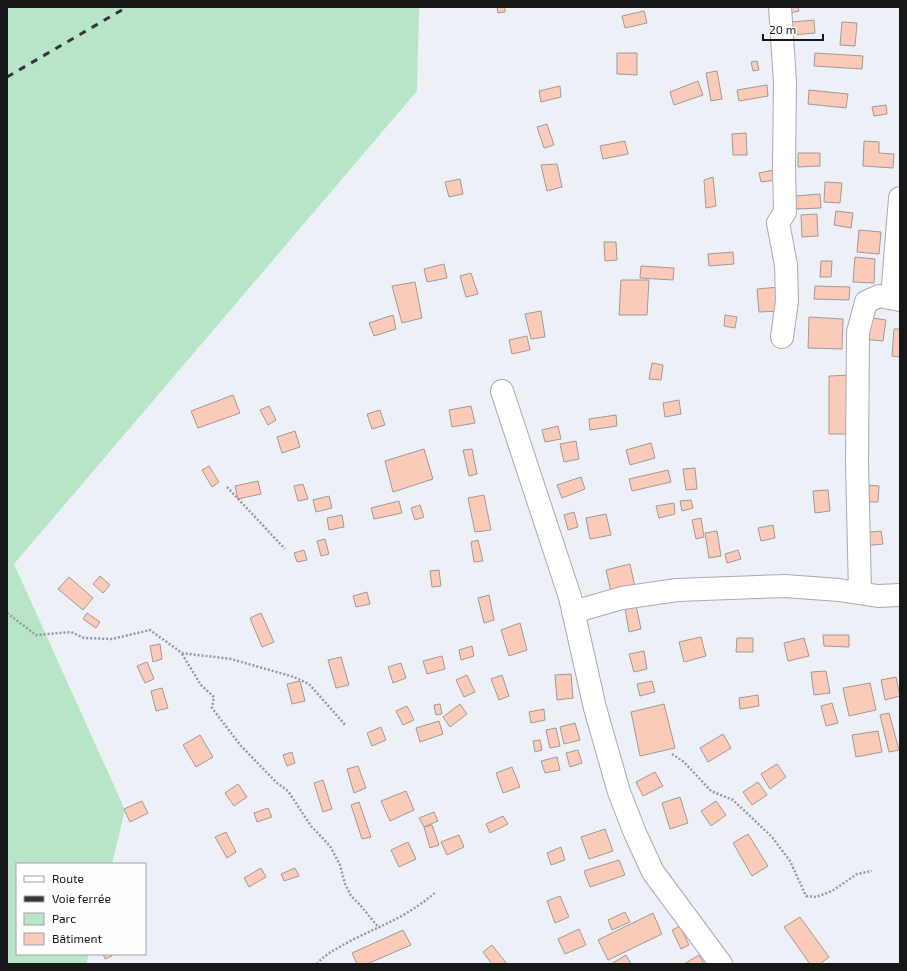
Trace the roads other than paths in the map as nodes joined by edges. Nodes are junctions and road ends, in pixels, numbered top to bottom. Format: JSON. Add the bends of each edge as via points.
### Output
{"nodes":[{"id":1,"x":780,"y":7,"type":"edge"},
{"id":2,"x":900,"y":198,"type":"edge"},
{"id":3,"x":896,"y":299,"type":"edge"},
{"id":4,"x":782,"y":337,"type":"dead end"},
{"id":5,"x":502,"y":391,"type":"dead end"},
{"id":6,"x":860,"y":593,"type":"junction"},
{"id":7,"x":900,"y":595,"type":"edge"},
{"id":8,"x":573,"y":612,"type":"junction"},
{"id":9,"x":721,"y":964,"type":"edge"}],
"edges":[{"from":1,"to":4,"type":"street","via":[[785,82],[785,212],[778,223],[786,264],[787,301]]},
{"from":2,"to":3,"type":"street"},
{"from":3,"to":6,"type":"street","via":[[879,296],[866,302],[858,332],[857,463]]},
{"from":5,"to":8,"type":"street"},
{"from":6,"to":7,"type":"street","via":[[878,596]]},
{"from":6,"to":8,"type":"street","via":[[785,586],[677,590],[622,598]]},
{"from":8,"to":9,"type":"street","via":[[605,745],[635,833],[653,872]]}]}
